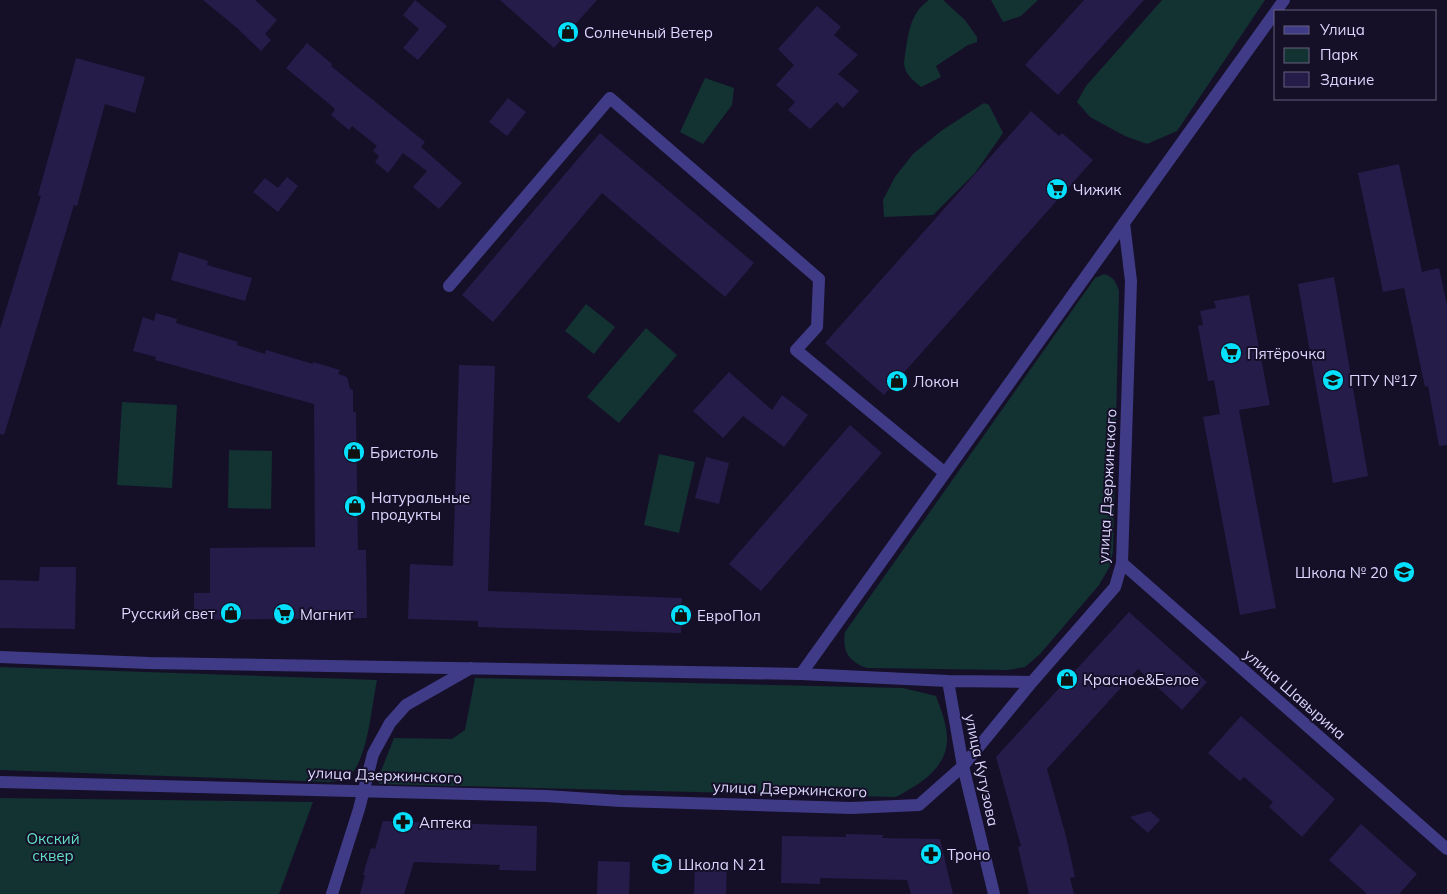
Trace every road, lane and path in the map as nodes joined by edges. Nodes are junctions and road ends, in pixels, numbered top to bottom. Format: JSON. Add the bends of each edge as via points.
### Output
{"nodes":[{"id":1,"x":1274,"y":14,"type":"edge"},
{"id":2,"x":1124,"y":223,"type":"junction"},
{"id":3,"x":449,"y":286,"type":"dead end"},
{"id":4,"x":945,"y":473,"type":"junction"},
{"id":5,"x":1122,"y":563,"type":"junction"},
{"id":6,"x":0,"y":657,"type":"edge"},
{"id":7,"x":472,"y":668,"type":"junction"},
{"id":8,"x":802,"y":674,"type":"junction"},
{"id":9,"x":948,"y":681,"type":"junction"},
{"id":10,"x":1032,"y":682,"type":"junction"},
{"id":11,"x":963,"y":766,"type":"junction"},
{"id":12,"x":0,"y":782,"type":"edge"},
{"id":13,"x":364,"y":791,"type":"junction"},
{"id":14,"x":1447,"y":849,"type":"edge"},
{"id":15,"x":332,"y":894,"type":"edge"},
{"id":16,"x":994,"y":894,"type":"edge"}],
"edges":[{"from":1,"to":2,"type":"street"},
{"from":2,"to":4,"type":"street"},
{"from":2,"to":5,"type":"street","name":"улица Дзержинского","via":[[1132,281]]},
{"from":3,"to":4,"type":"street","via":[[610,98],[819,279],[817,327],[796,350]]},
{"from":4,"to":8,"type":"street"},
{"from":5,"to":10,"type":"street","name":"улица Дзержинского","via":[[1115,587]]},
{"from":5,"to":14,"type":"street","name":"улица Шавырина"},
{"from":6,"to":7,"type":"street","via":[[149,663]]},
{"from":7,"to":8,"type":"street"},
{"from":7,"to":13,"type":"street","via":[[406,705],[395,717],[374,754]]},
{"from":8,"to":9,"type":"street"},
{"from":9,"to":10,"type":"street"},
{"from":9,"to":11,"type":"street","name":"улица Кутузова"},
{"from":10,"to":11,"type":"street","name":"улица Дзержинского"},
{"from":11,"to":13,"type":"street","name":"улица Дзержинского","via":[[919,805],[900,806],[851,808]]},
{"from":11,"to":16,"type":"street","name":"улица Кутузова"},
{"from":12,"to":13,"type":"street","name":"улица Дзержинского"},
{"from":13,"to":15,"type":"street"}]}
